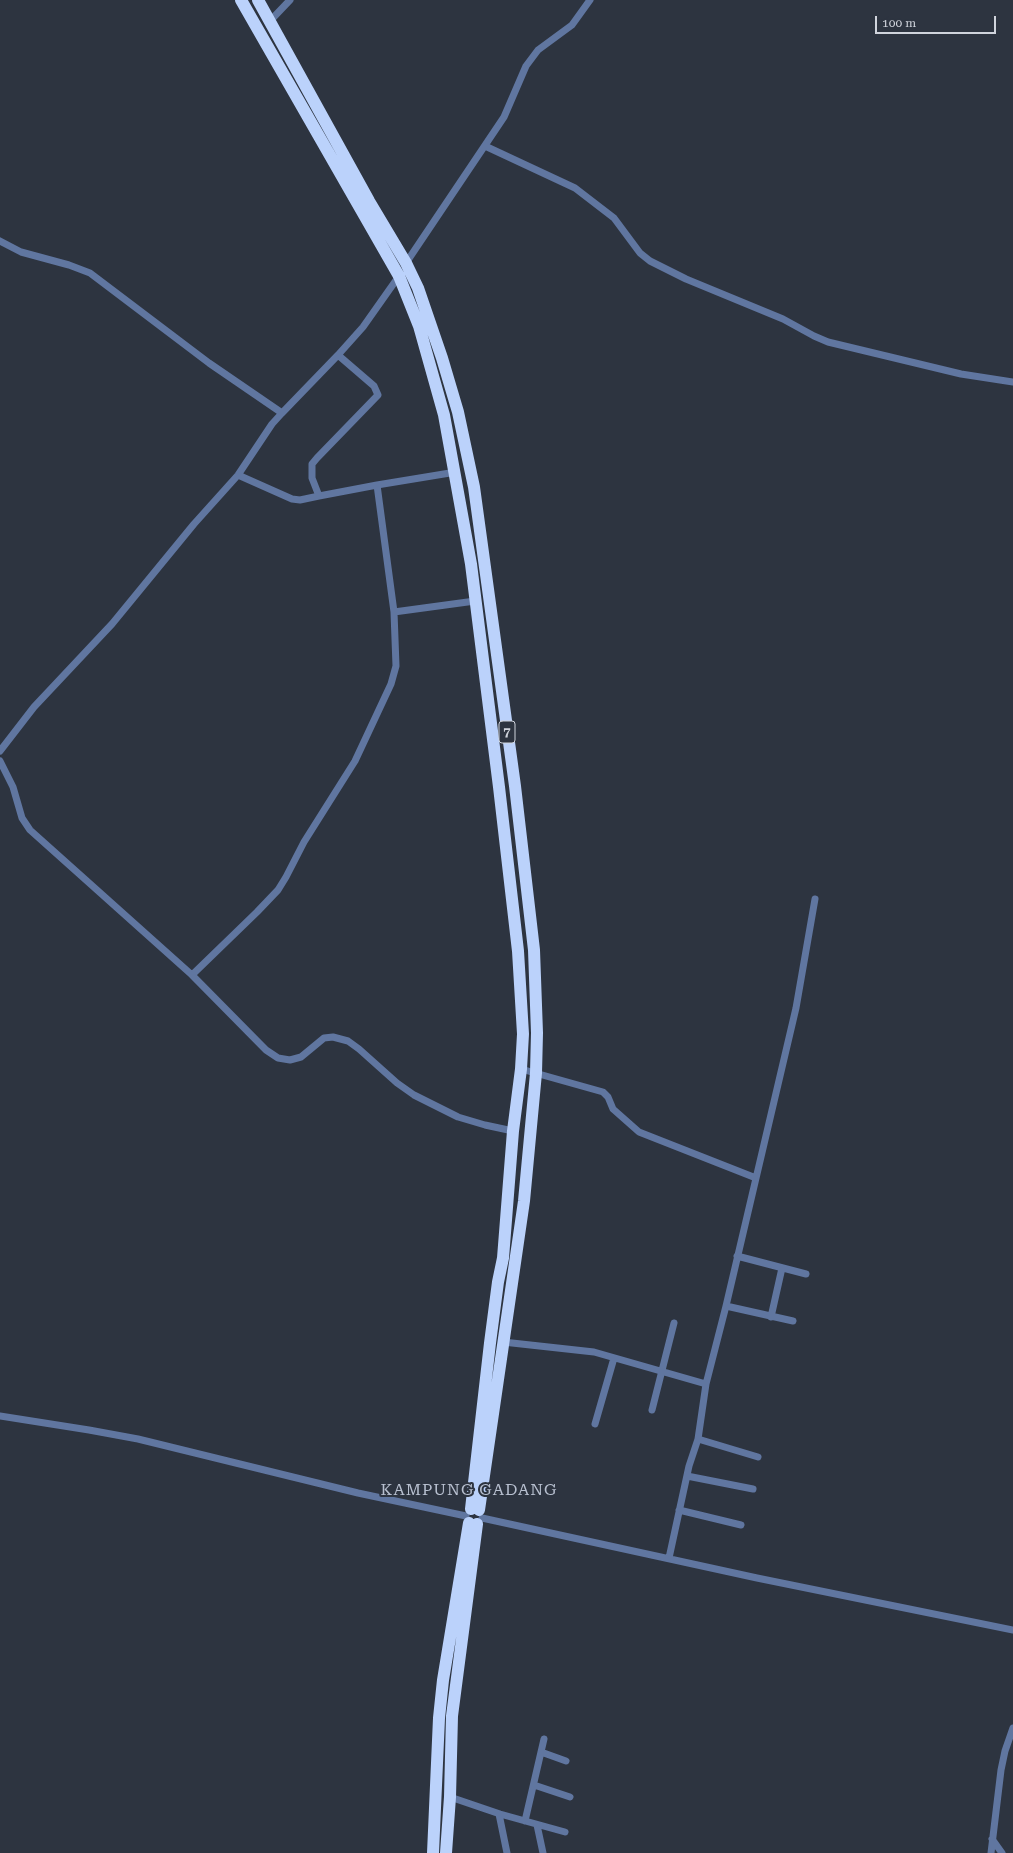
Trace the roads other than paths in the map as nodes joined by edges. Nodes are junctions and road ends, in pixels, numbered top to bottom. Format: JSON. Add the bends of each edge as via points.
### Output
{"nodes":[{"id":1,"x":241,"y":0,"type":"edge"},
{"id":2,"x":258,"y":0,"type":"edge"},
{"id":3,"x":290,"y":0,"type":"edge"},
{"id":4,"x":590,"y":0,"type":"edge"},
{"id":5,"x":270,"y":21,"type":"junction"},
{"id":6,"x":304,"y":83,"type":"junction"},
{"id":7,"x":293,"y":89,"type":"junction"},
{"id":8,"x":485,"y":146,"type":"junction"},
{"id":9,"x":0,"y":241,"type":"edge"},
{"id":10,"x":406,"y":263,"type":"junction"},
{"id":11,"x":399,"y":276,"type":"junction"},
{"id":12,"x":338,"y":355,"type":"junction"},
{"id":13,"x":1013,"y":382,"type":"edge"},
{"id":14,"x":458,"y":412,"type":"junction"},
{"id":15,"x":282,"y":413,"type":"junction"},
{"id":16,"x":444,"y":415,"type":"junction"},
{"id":17,"x":456,"y":472,"type":"junction"},
{"id":18,"x":238,"y":475,"type":"junction"},
{"id":19,"x":377,"y":484,"type":"junction"},
{"id":20,"x":319,"y":496,"type":"junction"},
{"id":21,"x":475,"y":601,"type":"junction"},
{"id":22,"x":394,"y":612,"type":"junction"},
{"id":23,"x":0,"y":750,"type":"edge"},
{"id":24,"x":0,"y":761,"type":"edge"},
{"id":25,"x":515,"y":786,"type":"junction"},
{"id":26,"x":499,"y":787,"type":"junction"},
{"id":27,"x":815,"y":900,"type":"dead end"},
{"id":28,"x":192,"y":975,"type":"junction"},
{"id":29,"x":521,"y":1069,"type":"junction"},
{"id":30,"x":536,"y":1073,"type":"junction"},
{"id":31,"x":513,"y":1131,"type":"junction"},
{"id":32,"x":756,"y":1178,"type":"junction"},
{"id":33,"x":737,"y":1256,"type":"junction"},
{"id":34,"x":782,"y":1268,"type":"junction"},
{"id":35,"x":806,"y":1274,"type":"dead end"},
{"id":36,"x":726,"y":1306,"type":"junction"},
{"id":37,"x":771,"y":1317,"type":"junction"},
{"id":38,"x":793,"y":1321,"type":"dead end"},
{"id":39,"x":674,"y":1323,"type":"dead end"},
{"id":40,"x":503,"y":1342,"type":"junction"},
{"id":41,"x":614,"y":1358,"type":"junction"},
{"id":42,"x":663,"y":1371,"type":"junction"},
{"id":43,"x":706,"y":1384,"type":"junction"},
{"id":44,"x":652,"y":1410,"type":"dead end"},
{"id":45,"x":0,"y":1416,"type":"edge"},
{"id":46,"x":594,"y":1424,"type":"dead end"},
{"id":47,"x":698,"y":1439,"type":"junction"},
{"id":48,"x":758,"y":1457,"type":"dead end"},
{"id":49,"x":687,"y":1476,"type":"junction"},
{"id":50,"x":753,"y":1489,"type":"dead end"},
{"id":51,"x":679,"y":1510,"type":"junction"},
{"id":52,"x":474,"y":1517,"type":"junction"},
{"id":53,"x":741,"y":1525,"type":"dead end"},
{"id":54,"x":669,"y":1558,"type":"junction"},
{"id":55,"x":1013,"y":1630,"type":"edge"},
{"id":56,"x":1013,"y":1728,"type":"edge"},
{"id":57,"x":544,"y":1739,"type":"dead end"},
{"id":58,"x":541,"y":1752,"type":"junction"},
{"id":59,"x":438,"y":1759,"type":"junction"},
{"id":60,"x":451,"y":1762,"type":"junction"},
{"id":61,"x":566,"y":1762,"type":"dead end"},
{"id":62,"x":534,"y":1785,"type":"junction"},
{"id":63,"x":450,"y":1797,"type":"junction"},
{"id":64,"x":570,"y":1797,"type":"dead end"},
{"id":65,"x":499,"y":1814,"type":"junction"},
{"id":66,"x":525,"y":1822,"type":"junction"},
{"id":67,"x":537,"y":1825,"type":"junction"},
{"id":68,"x":565,"y":1832,"type":"dead end"},
{"id":69,"x":992,"y":1839,"type":"junction"},
{"id":70,"x":433,"y":1853,"type":"edge"},
{"id":71,"x":446,"y":1853,"type":"edge"},
{"id":72,"x":507,"y":1853,"type":"edge"},
{"id":73,"x":543,"y":1853,"type":"edge"},
{"id":74,"x":991,"y":1853,"type":"edge"},
{"id":75,"x":1002,"y":1853,"type":"edge"}],
"edges":[{"from":1,"to":7,"type":"highway","number":"7"},
{"from":2,"to":5,"type":"highway","number":"7"},
{"from":3,"to":5,"type":"street"},
{"from":4,"to":8,"type":"street","via":[[572,25],[538,50],[526,66],[504,117]]},
{"from":5,"to":6,"type":"highway","number":"7"},
{"from":6,"to":7,"type":"highway"},
{"from":6,"to":10,"type":"highway","number":"7"},
{"from":7,"to":11,"type":"highway","number":"7"},
{"from":8,"to":10,"type":"street"},
{"from":8,"to":13,"type":"street","via":[[575,188],[614,218],[640,253],[650,261],[686,279],[783,319],[828,342],[961,374]]},
{"from":9,"to":15,"type":"street","via":[[21,252],[90,273],[209,363]]},
{"from":10,"to":14,"type":"highway","number":"7","via":[[431,322]]},
{"from":11,"to":12,"type":"street","via":[[363,327]]},
{"from":11,"to":16,"type":"highway","number":"7","via":[[419,326]]},
{"from":12,"to":15,"type":"street"},
{"from":12,"to":20,"type":"street","via":[[374,386],[378,395],[312,464],[312,478]]},
{"from":14,"to":16,"type":"highway"},
{"from":14,"to":25,"type":"highway","number":"7","via":[[474,487]]},
{"from":15,"to":18,"type":"street"},
{"from":16,"to":17,"type":"highway","number":"7"},
{"from":17,"to":19,"type":"street"},
{"from":17,"to":21,"type":"highway","number":"7"},
{"from":18,"to":20,"type":"street","via":[[292,499]]},
{"from":18,"to":23,"type":"street","via":[[112,624],[34,707]]},
{"from":19,"to":20,"type":"street"},
{"from":19,"to":22,"type":"street"},
{"from":21,"to":22,"type":"street"},
{"from":21,"to":26,"type":"highway","number":"7"},
{"from":22,"to":28,"type":"street","via":[[397,657],[395,672],[355,760],[304,842],[278,890]]},
{"from":24,"to":28,"type":"street","via":[[13,788],[22,818],[30,830]]},
{"from":25,"to":26,"type":"highway"},
{"from":25,"to":30,"type":"highway","number":"7","via":[[534,950]]},
{"from":26,"to":29,"type":"highway","number":"7","via":[[522,992]]},
{"from":27,"to":32,"type":"street","via":[[796,1008]]},
{"from":28,"to":31,"type":"street","via":[[255,1040],[278,1058],[295,1059],[324,1038],[344,1040],[359,1049],[396,1083],[414,1095],[458,1116]]},
{"from":29,"to":30,"type":"street"},
{"from":29,"to":31,"type":"highway","number":"7"},
{"from":30,"to":32,"type":"street","via":[[603,1092],[613,1109],[639,1132]]},
{"from":30,"to":40,"type":"highway","number":"7","via":[[524,1201]]},
{"from":31,"to":52,"type":"highway","number":"7"},
{"from":32,"to":33,"type":"street"},
{"from":33,"to":34,"type":"street"},
{"from":33,"to":36,"type":"street"},
{"from":34,"to":35,"type":"street"},
{"from":34,"to":37,"type":"street"},
{"from":36,"to":37,"type":"street"},
{"from":36,"to":43,"type":"street"},
{"from":37,"to":38,"type":"street"},
{"from":39,"to":42,"type":"street"},
{"from":40,"to":41,"type":"street","via":[[594,1352]]},
{"from":40,"to":52,"type":"highway","number":"7"},
{"from":41,"to":42,"type":"street"},
{"from":41,"to":46,"type":"street"},
{"from":42,"to":43,"type":"street"},
{"from":42,"to":44,"type":"street"},
{"from":43,"to":47,"type":"street"},
{"from":45,"to":52,"type":"street","via":[[164,1445],[358,1493]]},
{"from":47,"to":48,"type":"street"},
{"from":47,"to":49,"type":"street"},
{"from":49,"to":50,"type":"street"},
{"from":49,"to":51,"type":"street"},
{"from":51,"to":53,"type":"street"},
{"from":51,"to":54,"type":"street"},
{"from":52,"to":54,"type":"street"},
{"from":52,"to":59,"type":"highway","via":[[448,1646],[439,1718]]},
{"from":52,"to":60,"type":"highway","via":[[452,1716]]},
{"from":54,"to":55,"type":"street"},
{"from":56,"to":69,"type":"street","via":[[1001,1770]]},
{"from":57,"to":58,"type":"street"},
{"from":58,"to":61,"type":"street"},
{"from":58,"to":62,"type":"street"},
{"from":59,"to":60,"type":"highway"},
{"from":59,"to":70,"type":"highway"},
{"from":60,"to":63,"type":"highway"},
{"from":62,"to":64,"type":"street"},
{"from":62,"to":66,"type":"street"},
{"from":63,"to":65,"type":"street"},
{"from":63,"to":71,"type":"highway"},
{"from":65,"to":66,"type":"street"},
{"from":65,"to":72,"type":"street"},
{"from":66,"to":67,"type":"street"},
{"from":67,"to":68,"type":"street"},
{"from":67,"to":73,"type":"street"},
{"from":69,"to":74,"type":"street"},
{"from":69,"to":75,"type":"street"}]}
